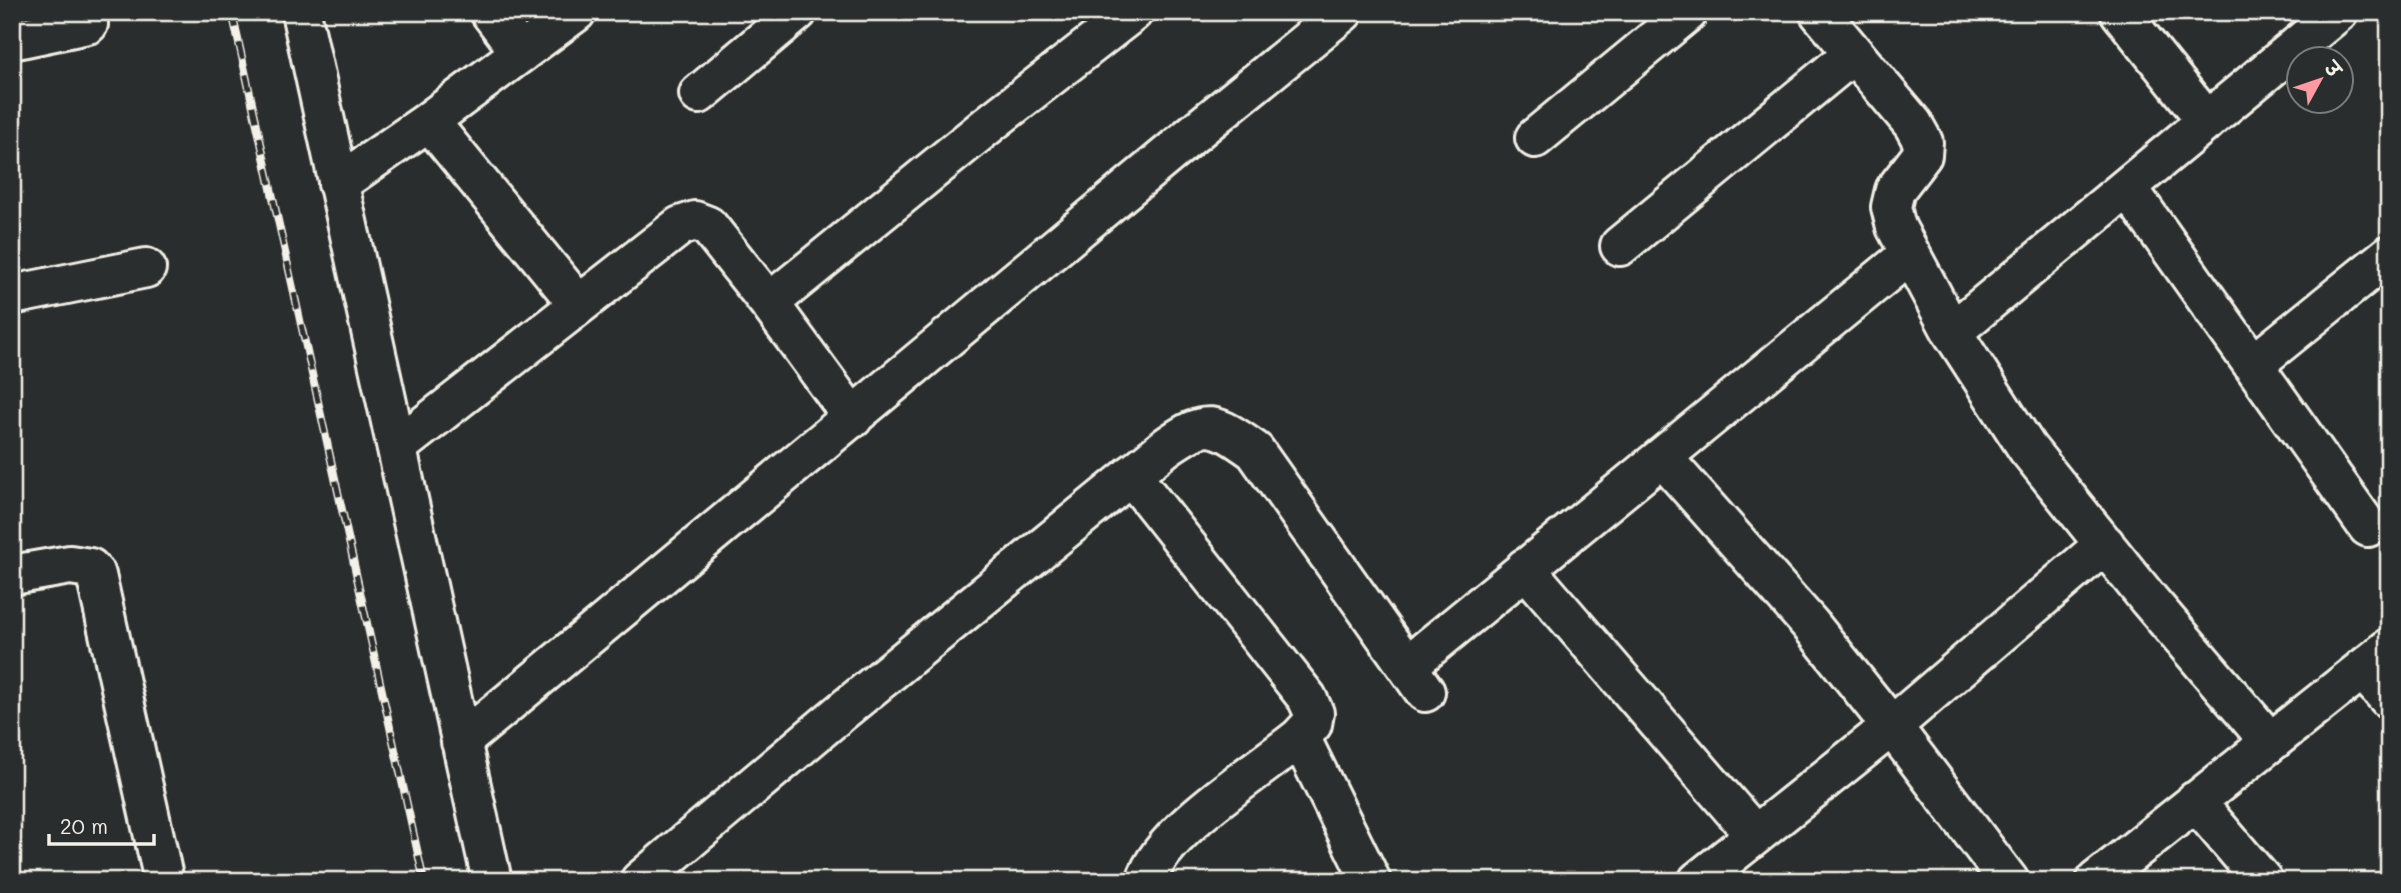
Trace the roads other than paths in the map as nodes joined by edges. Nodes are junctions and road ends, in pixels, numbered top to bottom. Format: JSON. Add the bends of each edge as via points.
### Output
{"nodes":[{"id":1,"x":301,"y":12,"type":"edge"},
{"id":2,"x":490,"y":12,"type":"edge"},
{"id":3,"x":576,"y":12,"type":"edge"},
{"id":4,"x":797,"y":12,"type":"edge"},
{"id":5,"x":1133,"y":12,"type":"edge"},
{"id":6,"x":1343,"y":12,"type":"edge"},
{"id":7,"x":1688,"y":12,"type":"edge"},
{"id":8,"x":1819,"y":12,"type":"edge"},
{"id":9,"x":2119,"y":12,"type":"edge"},
{"id":10,"x":2338,"y":12,"type":"edge"},
{"id":11,"x":88,"y":24,"type":"dead end"},
{"id":12,"x":12,"y":40,"type":"edge"},
{"id":13,"x":522,"y":53,"type":"junction"},
{"id":14,"x":1853,"y":54,"type":"junction"},
{"id":15,"x":699,"y":94,"type":"dead end"},
{"id":16,"x":429,"y":121,"type":"junction"},
{"id":17,"x":2207,"y":121,"type":"junction"},
{"id":18,"x":1535,"y":138,"type":"dead end"},
{"id":19,"x":338,"y":184,"type":"junction"},
{"id":20,"x":2127,"y":187,"type":"junction"},
{"id":21,"x":1620,"y":246,"type":"dead end"},
{"id":22,"x":1910,"y":254,"type":"junction"},
{"id":23,"x":2389,"y":255,"type":"edge"},
{"id":24,"x":146,"y":268,"type":"dead end"},
{"id":25,"x":12,"y":295,"type":"edge"},
{"id":26,"x":769,"y":303,"type":"junction"},
{"id":27,"x":579,"y":305,"type":"junction"},
{"id":28,"x":1952,"y":332,"type":"junction"},
{"id":29,"x":2253,"y":365,"type":"junction"},
{"id":30,"x":853,"y":418,"type":"junction"},
{"id":31,"x":397,"y":447,"type":"junction"},
{"id":32,"x":1662,"y":457,"type":"junction"},
{"id":33,"x":1131,"y":475,"type":"junction"},
{"id":34,"x":2368,"y":527,"type":"dead end"},
{"id":35,"x":2105,"y":544,"type":"junction"},
{"id":36,"x":1525,"y":568,"type":"junction"},
{"id":37,"x":12,"y":575,"type":"edge"},
{"id":38,"x":2376,"y":658,"type":"edge"},
{"id":39,"x":2389,"y":699,"type":"edge"},
{"id":40,"x":1892,"y":726,"type":"junction"},
{"id":41,"x":1300,"y":737,"type":"junction"},
{"id":42,"x":461,"y":742,"type":"junction"},
{"id":43,"x":2270,"y":742,"type":"junction"},
{"id":44,"x":2195,"y":801,"type":"junction"},
{"id":45,"x":1755,"y":835,"type":"junction"},
{"id":46,"x":164,"y":881,"type":"edge"},
{"id":47,"x":492,"y":881,"type":"edge"},
{"id":48,"x":640,"y":881,"type":"edge"},
{"id":49,"x":1146,"y":881,"type":"edge"},
{"id":50,"x":1371,"y":881,"type":"edge"},
{"id":51,"x":1698,"y":881,"type":"edge"},
{"id":52,"x":2009,"y":881,"type":"edge"},
{"id":53,"x":2095,"y":881,"type":"edge"},
{"id":54,"x":2263,"y":881,"type":"edge"}],
"edges":[{"from":1,"to":19,"type":"street"},
{"from":2,"to":13,"type":"street"},
{"from":3,"to":13,"type":"street"},
{"from":4,"to":15,"type":"street"},
{"from":5,"to":26,"type":"street"},
{"from":6,"to":30,"type":"street"},
{"from":7,"to":18,"type":"street"},
{"from":8,"to":14,"type":"street"},
{"from":9,"to":17,"type":"street"},
{"from":10,"to":17,"type":"street"},
{"from":11,"to":12,"type":"street"},
{"from":13,"to":16,"type":"street"},
{"from":14,"to":21,"type":"street"},
{"from":14,"to":22,"type":"street","via":[[1923,142],[1922,155],[1895,190],[1891,207]]},
{"from":16,"to":19,"type":"street"},
{"from":16,"to":27,"type":"street"},
{"from":17,"to":20,"type":"street"},
{"from":19,"to":31,"type":"street"},
{"from":20,"to":28,"type":"street"},
{"from":20,"to":29,"type":"street"},
{"from":22,"to":28,"type":"street"},
{"from":22,"to":32,"type":"street"},
{"from":23,"to":29,"type":"street"},
{"from":24,"to":25,"type":"street"},
{"from":26,"to":27,"type":"street","via":[[708,226],[695,221],[680,226]]},
{"from":26,"to":30,"type":"street"},
{"from":27,"to":31,"type":"street"},
{"from":28,"to":35,"type":"street","via":[[2027,448]]},
{"from":29,"to":34,"type":"street"},
{"from":30,"to":42,"type":"street"},
{"from":31,"to":42,"type":"street"},
{"from":32,"to":36,"type":"street"},
{"from":32,"to":40,"type":"street","via":[[1810,624]]},
{"from":33,"to":36,"type":"street","via":[[1191,429],[1210,426],[1255,451],[1416,679]]},
{"from":33,"to":41,"type":"street","via":[[1307,698],[1314,713],[1312,724]]},
{"from":33,"to":48,"type":"street"},
{"from":35,"to":40,"type":"street"},
{"from":35,"to":43,"type":"street"},
{"from":36,"to":45,"type":"street"},
{"from":37,"to":46,"type":"street","via":[[70,565],[90,568],[96,575]]},
{"from":38,"to":39,"type":"street"},
{"from":38,"to":43,"type":"street"},
{"from":40,"to":45,"type":"street"},
{"from":40,"to":52,"type":"street"},
{"from":41,"to":49,"type":"street","via":[[1180,830],[1150,867]]},
{"from":41,"to":50,"type":"street"},
{"from":42,"to":47,"type":"street"},
{"from":43,"to":44,"type":"street"},
{"from":44,"to":53,"type":"street"},
{"from":44,"to":54,"type":"street"},
{"from":45,"to":51,"type":"street"}]}
